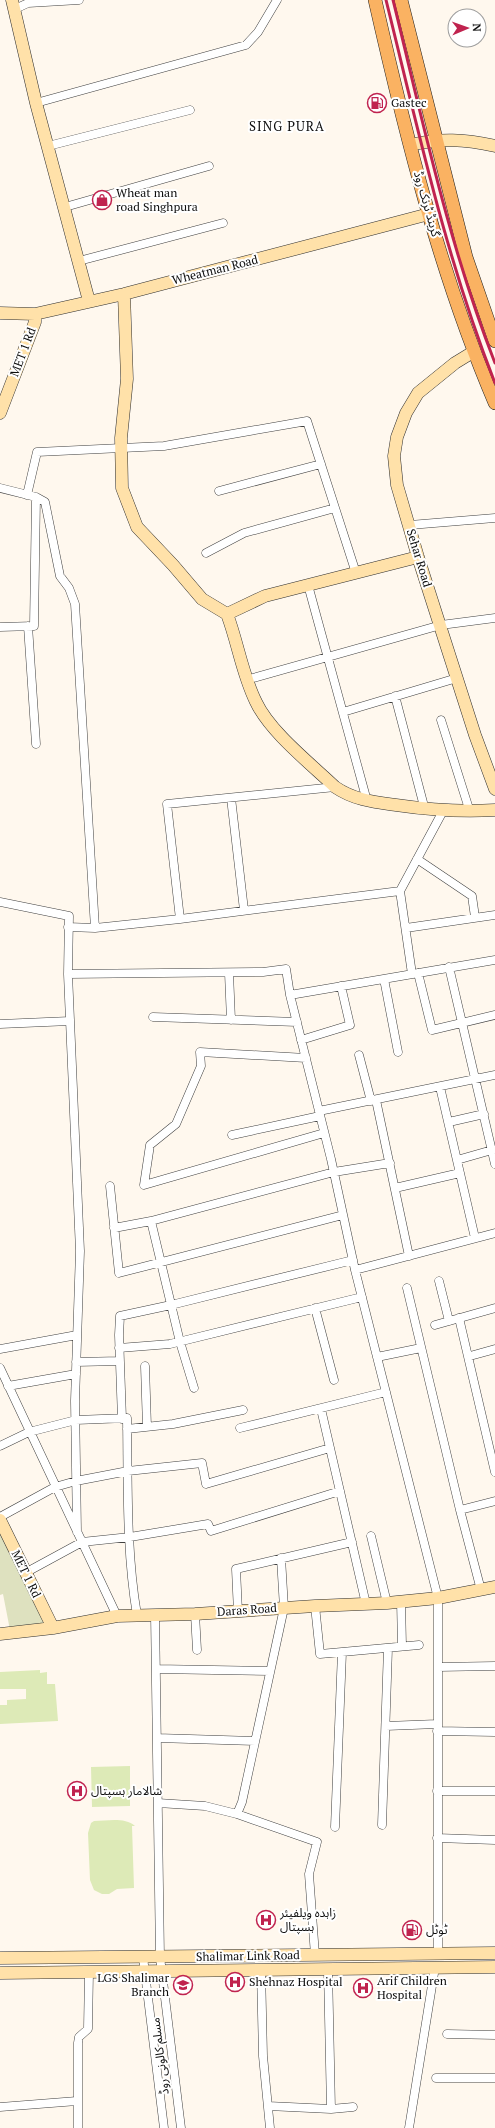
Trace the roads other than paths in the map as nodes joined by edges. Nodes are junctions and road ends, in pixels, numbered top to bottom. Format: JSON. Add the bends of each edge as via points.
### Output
{"nodes":[{"id":1,"x":79,"y":0,"type":"edge"},
{"id":2,"x":277,"y":0,"type":"edge"},
{"id":3,"x":375,"y":0,"type":"edge"},
{"id":4,"x":401,"y":0,"type":"edge"},
{"id":5,"x":14,"y":4,"type":"edge"},
{"id":6,"x":36,"y":103,"type":"junction"},
{"id":7,"x":190,"y":110,"type":"dead end"},
{"id":8,"x":436,"y":140,"type":"junction"},
{"id":9,"x":410,"y":145,"type":"junction"},
{"id":10,"x":48,"y":146,"type":"junction"},
{"id":11,"x":495,"y":146,"type":"edge"},
{"id":12,"x":209,"y":166,"type":"dead end"},
{"id":13,"x":65,"y":207,"type":"junction"},
{"id":14,"x":429,"y":214,"type":"junction"},
{"id":15,"x":223,"y":222,"type":"dead end"},
{"id":16,"x":79,"y":261,"type":"junction"},
{"id":17,"x":124,"y":294,"type":"junction"},
{"id":18,"x":89,"y":301,"type":"junction"},
{"id":19,"x":0,"y":313,"type":"edge"},
{"id":20,"x":35,"y":314,"type":"junction"},
{"id":21,"x":495,"y":341,"type":"edge"},
{"id":22,"x":473,"y":352,"type":"junction"},
{"id":23,"x":495,"y":403,"type":"edge"},
{"id":24,"x":0,"y":413,"type":"edge"},
{"id":25,"x":121,"y":448,"type":"junction"},
{"id":26,"x":321,"y":464,"type":"junction"},
{"id":27,"x":0,"y":488,"type":"edge"},
{"id":28,"x":219,"y":491,"type":"dead end"},
{"id":29,"x":27,"y":495,"type":"junction"},
{"id":30,"x":36,"y":497,"type":"junction"},
{"id":31,"x":335,"y":508,"type":"junction"},
{"id":32,"x":495,"y":518,"type":"edge"},
{"id":33,"x":410,"y":525,"type":"junction"},
{"id":34,"x":206,"y":554,"type":"dead end"},
{"id":35,"x":418,"y":557,"type":"junction"},
{"id":36,"x":356,"y":573,"type":"junction"},
{"id":37,"x":308,"y":584,"type":"junction"},
{"id":38,"x":227,"y":614,"type":"junction"},
{"id":39,"x":495,"y":618,"type":"edge"},
{"id":40,"x":441,"y":625,"type":"junction"},
{"id":41,"x":28,"y":626,"type":"junction"},
{"id":42,"x":0,"y":627,"type":"edge"},
{"id":43,"x":329,"y":658,"type":"junction"},
{"id":44,"x":457,"y":678,"type":"junction"},
{"id":45,"x":246,"y":680,"type":"junction"},
{"id":46,"x":395,"y":696,"type":"junction"},
{"id":47,"x":343,"y":712,"type":"junction"},
{"id":48,"x":441,"y":720,"type":"dead end"},
{"id":49,"x":36,"y":744,"type":"dead end"},
{"id":50,"x":335,"y":787,"type":"junction"},
{"id":51,"x":495,"y":789,"type":"edge"},
{"id":52,"x":231,"y":798,"type":"junction"},
{"id":53,"x":367,"y":801,"type":"junction"},
{"id":54,"x":425,"y":810,"type":"junction"},
{"id":55,"x":443,"y":810,"type":"junction"},
{"id":56,"x":495,"y":810,"type":"edge"},
{"id":57,"x":470,"y":812,"type":"junction"},
{"id":58,"x":417,"y":858,"type":"junction"},
{"id":59,"x":400,"y":891,"type":"junction"},
{"id":60,"x":0,"y":902,"type":"edge"},
{"id":61,"x":244,"y":910,"type":"junction"},
{"id":62,"x":495,"y":915,"type":"edge"},
{"id":63,"x":475,"y":917,"type":"junction"},
{"id":64,"x":180,"y":919,"type":"junction"},
{"id":65,"x":68,"y":927,"type":"junction"},
{"id":66,"x":95,"y":928,"type":"junction"},
{"id":67,"x":406,"y":928,"type":"junction"},
{"id":68,"x":495,"y":960,"type":"edge"},
{"id":69,"x":449,"y":967,"type":"junction"},
{"id":70,"x":228,"y":973,"type":"junction"},
{"id":71,"x":415,"y":973,"type":"junction"},
{"id":72,"x":68,"y":974,"type":"junction"},
{"id":73,"x":384,"y":978,"type":"junction"},
{"id":74,"x":340,"y":986,"type":"junction"},
{"id":75,"x":290,"y":995,"type":"junction"},
{"id":76,"x":495,"y":1015,"type":"edge"},
{"id":77,"x":153,"y":1017,"type":"dead end"},
{"id":78,"x":70,"y":1020,"type":"junction"},
{"id":79,"x":231,"y":1020,"type":"junction"},
{"id":80,"x":462,"y":1021,"type":"junction"},
{"id":81,"x":297,"y":1022,"type":"junction"},
{"id":82,"x":0,"y":1024,"type":"edge"},
{"id":83,"x":301,"y":1040,"type":"junction"},
{"id":84,"x":398,"y":1052,"type":"dead end"},
{"id":85,"x":360,"y":1055,"type":"dead end"},
{"id":86,"x":306,"y":1058,"type":"junction"},
{"id":87,"x":495,"y":1075,"type":"edge"},
{"id":88,"x":476,"y":1079,"type":"junction"},
{"id":89,"x":440,"y":1086,"type":"junction"},
{"id":90,"x":374,"y":1100,"type":"junction"},
{"id":91,"x":320,"y":1114,"type":"junction"},
{"id":92,"x":484,"y":1114,"type":"junction"},
{"id":93,"x":448,"y":1122,"type":"junction"},
{"id":94,"x":324,"y":1133,"type":"junction"},
{"id":95,"x":232,"y":1135,"type":"dead end"},
{"id":96,"x":492,"y":1150,"type":"junction"},
{"id":97,"x":457,"y":1160,"type":"junction"},
{"id":98,"x":390,"y":1163,"type":"junction"},
{"id":99,"x":495,"y":1164,"type":"edge"},
{"id":100,"x":334,"y":1172,"type":"junction"},
{"id":101,"x":460,"y":1173,"type":"junction"},
{"id":102,"x":110,"y":1186,"type":"dead end"},
{"id":103,"x":395,"y":1188,"type":"junction"},
{"id":104,"x":343,"y":1215,"type":"junction"},
{"id":105,"x":151,"y":1221,"type":"junction"},
{"id":106,"x":114,"y":1228,"type":"junction"},
{"id":107,"x":495,"y":1233,"type":"edge"},
{"id":108,"x":475,"y":1238,"type":"junction"},
{"id":109,"x":409,"y":1256,"type":"junction"},
{"id":110,"x":353,"y":1260,"type":"junction"},
{"id":111,"x":161,"y":1263,"type":"junction"},
{"id":112,"x":355,"y":1270,"type":"junction"},
{"id":113,"x":439,"y":1281,"type":"dead end"},
{"id":114,"x":407,"y":1288,"type":"dead end"},
{"id":115,"x":362,"y":1297,"type":"junction"},
{"id":116,"x":171,"y":1305,"type":"junction"},
{"id":117,"x":315,"y":1308,"type":"junction"},
{"id":118,"x":495,"y":1308,"type":"edge"},
{"id":119,"x":459,"y":1318,"type":"junction"},
{"id":120,"x":449,"y":1321,"type":"junction"},
{"id":121,"x":435,"y":1325,"type":"dead end"},
{"id":122,"x":77,"y":1335,"type":"junction"},
{"id":123,"x":180,"y":1342,"type":"junction"},
{"id":124,"x":120,"y":1348,"type":"junction"},
{"id":125,"x":421,"y":1348,"type":"junction"},
{"id":126,"x":0,"y":1349,"type":"edge"},
{"id":127,"x":495,"y":1349,"type":"edge"},
{"id":128,"x":470,"y":1356,"type":"junction"},
{"id":129,"x":377,"y":1357,"type":"junction"},
{"id":130,"x":120,"y":1360,"type":"junction"},
{"id":131,"x":76,"y":1362,"type":"junction"},
{"id":132,"x":145,"y":1366,"type":"dead end"},
{"id":133,"x":0,"y":1369,"type":"edge"},
{"id":134,"x":76,"y":1374,"type":"junction"},
{"id":135,"x":334,"y":1380,"type":"dead end"},
{"id":136,"x":8,"y":1386,"type":"junction"},
{"id":137,"x":194,"y":1388,"type":"dead end"},
{"id":138,"x":386,"y":1392,"type":"junction"},
{"id":139,"x":321,"y":1409,"type":"junction"},
{"id":140,"x":243,"y":1410,"type":"dead end"},
{"id":141,"x":122,"y":1419,"type":"junction"},
{"id":142,"x":76,"y":1420,"type":"junction"},
{"id":143,"x":147,"y":1427,"type":"junction"},
{"id":144,"x":240,"y":1428,"type":"dead end"},
{"id":145,"x":127,"y":1429,"type":"junction"},
{"id":146,"x":29,"y":1432,"type":"junction"},
{"id":147,"x":0,"y":1446,"type":"edge"},
{"id":148,"x":330,"y":1448,"type":"junction"},
{"id":149,"x":128,"y":1471,"type":"junction"},
{"id":150,"x":495,"y":1472,"type":"edge"},
{"id":151,"x":76,"y":1481,"type":"junction"},
{"id":152,"x":55,"y":1487,"type":"junction"},
{"id":153,"x":340,"y":1491,"type":"junction"},
{"id":154,"x":495,"y":1501,"type":"edge"},
{"id":155,"x":460,"y":1510,"type":"junction"},
{"id":156,"x":0,"y":1518,"type":"edge"},
{"id":157,"x":77,"y":1532,"type":"junction"},
{"id":158,"x":371,"y":1536,"type":"dead end"},
{"id":159,"x":130,"y":1537,"type":"junction"},
{"id":160,"x":82,"y":1542,"type":"junction"},
{"id":161,"x":352,"y":1542,"type":"junction"},
{"id":162,"x":281,"y":1558,"type":"junction"},
{"id":163,"x":25,"y":1573,"type":"junction"},
{"id":164,"x":495,"y":1587,"type":"edge"},
{"id":165,"x":480,"y":1590,"type":"junction"},
{"id":166,"x":438,"y":1598,"type":"junction"},
{"id":167,"x":401,"y":1602,"type":"junction"},
{"id":168,"x":387,"y":1603,"type":"junction"},
{"id":169,"x":366,"y":1604,"type":"junction"},
{"id":170,"x":314,"y":1606,"type":"junction"},
{"id":171,"x":284,"y":1608,"type":"junction"},
{"id":172,"x":238,"y":1612,"type":"junction"},
{"id":173,"x":156,"y":1614,"type":"junction"},
{"id":174,"x":195,"y":1614,"type":"junction"},
{"id":175,"x":137,"y":1615,"type":"junction"},
{"id":176,"x":117,"y":1616,"type":"junction"},
{"id":177,"x":53,"y":1628,"type":"junction"},
{"id":178,"x":0,"y":1634,"type":"edge"},
{"id":179,"x":419,"y":1645,"type":"dead end"},
{"id":180,"x":402,"y":1646,"type":"junction"},
{"id":181,"x":388,"y":1648,"type":"junction"},
{"id":182,"x":197,"y":1650,"type":"dead end"},
{"id":183,"x":342,"y":1652,"type":"junction"},
{"id":184,"x":495,"y":1666,"type":"edge"},
{"id":185,"x":438,"y":1667,"type":"junction"},
{"id":186,"x":156,"y":1669,"type":"junction"},
{"id":187,"x":270,"y":1671,"type":"junction"},
{"id":188,"x":386,"y":1726,"type":"junction"},
{"id":189,"x":437,"y":1728,"type":"junction"},
{"id":190,"x":495,"y":1732,"type":"edge"},
{"id":191,"x":157,"y":1738,"type":"junction"},
{"id":192,"x":255,"y":1741,"type":"junction"},
{"id":193,"x":437,"y":1791,"type":"junction"},
{"id":194,"x":495,"y":1792,"type":"edge"},
{"id":195,"x":158,"y":1803,"type":"junction"},
{"id":196,"x":236,"y":1814,"type":"junction"},
{"id":197,"x":382,"y":1825,"type":"dead end"},
{"id":198,"x":335,"y":1827,"type":"dead end"},
{"id":199,"x":437,"y":1838,"type":"junction"},
{"id":200,"x":495,"y":1840,"type":"edge"},
{"id":201,"x":495,"y":1953,"type":"edge"},
{"id":202,"x":438,"y":1954,"type":"junction"},
{"id":203,"x":314,"y":1955,"type":"junction"},
{"id":204,"x":143,"y":1957,"type":"junction"},
{"id":205,"x":160,"y":1957,"type":"junction"},
{"id":206,"x":0,"y":1958,"type":"edge"},
{"id":207,"x":435,"y":1967,"type":"junction"},
{"id":208,"x":495,"y":1967,"type":"edge"},
{"id":209,"x":328,"y":1969,"type":"junction"},
{"id":210,"x":261,"y":1970,"type":"junction"},
{"id":211,"x":89,"y":1972,"type":"junction"},
{"id":212,"x":144,"y":1972,"type":"junction"},
{"id":213,"x":162,"y":1972,"type":"junction"},
{"id":214,"x":0,"y":1973,"type":"edge"},
{"id":215,"x":447,"y":2034,"type":"dead end"},
{"id":216,"x":495,"y":2035,"type":"edge"},
{"id":217,"x":436,"y":2078,"type":"dead end"},
{"id":218,"x":495,"y":2078,"type":"edge"},
{"id":219,"x":78,"y":2101,"type":"junction"},
{"id":220,"x":268,"y":2106,"type":"junction"},
{"id":221,"x":0,"y":2107,"type":"edge"},
{"id":222,"x":352,"y":2108,"type":"dead end"},
{"id":223,"x":331,"y":2109,"type":"junction"},
{"id":224,"x":78,"y":2128,"type":"edge"},
{"id":225,"x":164,"y":2128,"type":"edge"},
{"id":226,"x":181,"y":2128,"type":"edge"},
{"id":227,"x":270,"y":2128,"type":"edge"},
{"id":228,"x":409,"y":2128,"type":"edge"}],
"edges":[{"from":1,"to":5,"type":"street"},
{"from":2,"to":6,"type":"street","via":[[258,32],[246,46]]},
{"from":3,"to":9,"type":"main road","name":"گرینڈ ٹرنک روڈ"},
{"from":4,"to":8,"type":"main road","name":"گرینڈ ٹرنک روڈ"},
{"from":5,"to":6,"type":"street"},
{"from":6,"to":10,"type":"street"},
{"from":7,"to":10,"type":"street"},
{"from":8,"to":9,"type":"street"},
{"from":8,"to":11,"type":"street","via":[[471,140]]},
{"from":8,"to":21,"type":"main road","name":"گرینڈ ٹرنک روڈ","via":[[466,257]]},
{"from":9,"to":14,"type":"main road","name":"گرینڈ ٹرنک روڈ"},
{"from":10,"to":13,"type":"street"},
{"from":12,"to":13,"type":"street"},
{"from":13,"to":16,"type":"street"},
{"from":14,"to":17,"type":"street","name":"Wheatman Road"},
{"from":14,"to":22,"type":"main road","name":"گرینڈ ٹرنک روڈ"},
{"from":15,"to":16,"type":"street"},
{"from":16,"to":18,"type":"street"},
{"from":17,"to":18,"type":"street","name":"Wheatman Road"},
{"from":17,"to":25,"type":"street","via":[[127,379]]},
{"from":18,"to":20,"type":"street","name":"Wheatman Road"},
{"from":19,"to":20,"type":"street","name":"Wheatman Road"},
{"from":20,"to":24,"type":"street","name":"MET 1 Rd","via":[[35,322]]},
{"from":22,"to":23,"type":"main road","name":"گرینڈ ٹرنک روڈ"},
{"from":22,"to":33,"type":"street","name":"Sehar Road","via":[[418,393],[406,413],[397,437],[394,456],[397,485]]},
{"from":25,"to":26,"type":"street","via":[[164,446],[307,421]]},
{"from":25,"to":29,"type":"street","via":[[37,452]]},
{"from":25,"to":38,"type":"street","via":[[122,488],[137,527],[202,599]]},
{"from":26,"to":28,"type":"street"},
{"from":26,"to":31,"type":"street"},
{"from":27,"to":29,"type":"street"},
{"from":29,"to":30,"type":"street"},
{"from":30,"to":41,"type":"street","via":[[34,626]]},
{"from":30,"to":66,"type":"street","via":[[45,502],[60,576],[69,588],[75,604]]},
{"from":31,"to":34,"type":"street","via":[[244,533]]},
{"from":31,"to":36,"type":"street"},
{"from":32,"to":33,"type":"street"},
{"from":33,"to":35,"type":"street","name":"Sehar Road"},
{"from":35,"to":36,"type":"street"},
{"from":35,"to":40,"type":"street","name":"Sehar Road"},
{"from":36,"to":37,"type":"street"},
{"from":37,"to":38,"type":"street","via":[[265,596]]},
{"from":37,"to":43,"type":"street"},
{"from":38,"to":45,"type":"street"},
{"from":39,"to":40,"type":"street"},
{"from":40,"to":43,"type":"street"},
{"from":40,"to":44,"type":"street","name":"Sehar Road"},
{"from":41,"to":42,"type":"street"},
{"from":41,"to":49,"type":"street"},
{"from":43,"to":45,"type":"street"},
{"from":43,"to":47,"type":"street"},
{"from":44,"to":46,"type":"street"},
{"from":44,"to":51,"type":"street","name":"Sehar Road"},
{"from":45,"to":50,"type":"street","via":[[256,703],[268,721]]},
{"from":46,"to":47,"type":"street"},
{"from":46,"to":54,"type":"street"},
{"from":47,"to":53,"type":"street"},
{"from":48,"to":57,"type":"street"},
{"from":50,"to":52,"type":"street"},
{"from":50,"to":53,"type":"street","via":[[346,794]]},
{"from":52,"to":61,"type":"street"},
{"from":52,"to":64,"type":"street","via":[[167,804]]},
{"from":53,"to":54,"type":"street"},
{"from":54,"to":55,"type":"street"},
{"from":55,"to":57,"type":"street"},
{"from":55,"to":58,"type":"street"},
{"from":56,"to":57,"type":"street"},
{"from":58,"to":59,"type":"street"},
{"from":58,"to":63,"type":"street","via":[[472,896]]},
{"from":59,"to":61,"type":"street"},
{"from":59,"to":67,"type":"street"},
{"from":60,"to":65,"type":"street","via":[[69,916]]},
{"from":61,"to":64,"type":"street"},
{"from":62,"to":63,"type":"street"},
{"from":63,"to":67,"type":"street"},
{"from":64,"to":66,"type":"street"},
{"from":65,"to":66,"type":"street"},
{"from":65,"to":72,"type":"street"},
{"from":67,"to":71,"type":"street"},
{"from":68,"to":69,"type":"street"},
{"from":69,"to":71,"type":"street"},
{"from":69,"to":80,"type":"street"},
{"from":70,"to":72,"type":"street"},
{"from":70,"to":75,"type":"street","via":[[286,969]]},
{"from":70,"to":79,"type":"street"},
{"from":71,"to":73,"type":"street"},
{"from":71,"to":80,"type":"street","via":[[432,1030]]},
{"from":72,"to":78,"type":"street"},
{"from":73,"to":74,"type":"street"},
{"from":73,"to":84,"type":"street"},
{"from":74,"to":75,"type":"street"},
{"from":74,"to":83,"type":"street","via":[[350,1025]]},
{"from":75,"to":81,"type":"street"},
{"from":76,"to":80,"type":"street"},
{"from":77,"to":79,"type":"street"},
{"from":78,"to":82,"type":"street"},
{"from":78,"to":122,"type":"street","via":[[80,1251]]},
{"from":79,"to":81,"type":"street"},
{"from":80,"to":88,"type":"street"},
{"from":81,"to":83,"type":"street"},
{"from":83,"to":86,"type":"street"},
{"from":85,"to":90,"type":"street"},
{"from":86,"to":91,"type":"street"},
{"from":86,"to":94,"type":"street","via":[[200,1052],[201,1066],[176,1124],[150,1145],[144,1185]]},
{"from":87,"to":88,"type":"street"},
{"from":88,"to":89,"type":"street"},
{"from":88,"to":92,"type":"street"},
{"from":89,"to":90,"type":"street"},
{"from":89,"to":93,"type":"street"},
{"from":90,"to":91,"type":"street"},
{"from":90,"to":98,"type":"street"},
{"from":91,"to":94,"type":"street"},
{"from":91,"to":95,"type":"street"},
{"from":92,"to":93,"type":"street"},
{"from":92,"to":96,"type":"street"},
{"from":93,"to":97,"type":"street"},
{"from":94,"to":100,"type":"street"},
{"from":96,"to":97,"type":"street"},
{"from":96,"to":99,"type":"street"},
{"from":97,"to":101,"type":"street"},
{"from":98,"to":100,"type":"street"},
{"from":98,"to":103,"type":"street"},
{"from":100,"to":104,"type":"street"},
{"from":100,"to":105,"type":"street"},
{"from":101,"to":103,"type":"street"},
{"from":101,"to":108,"type":"street"},
{"from":102,"to":106,"type":"street"},
{"from":103,"to":109,"type":"street"},
{"from":104,"to":110,"type":"street"},
{"from":104,"to":111,"type":"street"},
{"from":105,"to":106,"type":"street"},
{"from":105,"to":111,"type":"street"},
{"from":106,"to":111,"type":"street","via":[[119,1273]]},
{"from":107,"to":108,"type":"street"},
{"from":108,"to":109,"type":"street"},
{"from":109,"to":112,"type":"street"},
{"from":110,"to":112,"type":"street"},
{"from":110,"to":116,"type":"street"},
{"from":111,"to":116,"type":"street"},
{"from":112,"to":115,"type":"street"},
{"from":113,"to":120,"type":"street"},
{"from":114,"to":125,"type":"street"},
{"from":115,"to":117,"type":"street"},
{"from":115,"to":129,"type":"street"},
{"from":116,"to":123,"type":"street"},
{"from":116,"to":124,"type":"street","via":[[120,1316]]},
{"from":117,"to":123,"type":"street"},
{"from":117,"to":135,"type":"street"},
{"from":118,"to":119,"type":"street"},
{"from":119,"to":120,"type":"street"},
{"from":119,"to":128,"type":"street"},
{"from":120,"to":121,"type":"street"},
{"from":122,"to":126,"type":"street"},
{"from":122,"to":131,"type":"street"},
{"from":123,"to":124,"type":"street"},
{"from":123,"to":137,"type":"street"},
{"from":124,"to":130,"type":"street"},
{"from":125,"to":129,"type":"street"},
{"from":125,"to":155,"type":"street"},
{"from":127,"to":128,"type":"street"},
{"from":128,"to":150,"type":"street"},
{"from":129,"to":138,"type":"street"},
{"from":130,"to":131,"type":"street"},
{"from":130,"to":141,"type":"street"},
{"from":131,"to":134,"type":"street"},
{"from":132,"to":143,"type":"street"},
{"from":133,"to":136,"type":"street"},
{"from":134,"to":136,"type":"street"},
{"from":134,"to":142,"type":"street"},
{"from":136,"to":146,"type":"street"},
{"from":138,"to":139,"type":"street"},
{"from":138,"to":166,"type":"street"},
{"from":139,"to":144,"type":"street"},
{"from":139,"to":148,"type":"street"},
{"from":140,"to":143,"type":"street"},
{"from":141,"to":142,"type":"street"},
{"from":141,"to":145,"type":"street","via":[[127,1418]]},
{"from":142,"to":146,"type":"street"},
{"from":142,"to":151,"type":"street"},
{"from":143,"to":145,"type":"street"},
{"from":145,"to":149,"type":"street"},
{"from":146,"to":147,"type":"street"},
{"from":146,"to":152,"type":"street"},
{"from":148,"to":149,"type":"street","via":[[206,1484],[202,1463]]},
{"from":148,"to":153,"type":"street"},
{"from":149,"to":151,"type":"street"},
{"from":149,"to":159,"type":"street"},
{"from":151,"to":152,"type":"street"},
{"from":151,"to":157,"type":"street"},
{"from":152,"to":156,"type":"street"},
{"from":152,"to":157,"type":"street"},
{"from":153,"to":159,"type":"street","via":[[211,1531],[208,1524]]},
{"from":153,"to":161,"type":"street"},
{"from":154,"to":155,"type":"street"},
{"from":155,"to":165,"type":"street"},
{"from":156,"to":163,"type":"street","name":"MET 1 Rd"},
{"from":157,"to":160,"type":"street"},
{"from":158,"to":168,"type":"street"},
{"from":159,"to":160,"type":"street"},
{"from":159,"to":175,"type":"street"},
{"from":160,"to":163,"type":"street"},
{"from":160,"to":176,"type":"street"},
{"from":161,"to":162,"type":"street"},
{"from":161,"to":169,"type":"street"},
{"from":162,"to":171,"type":"street"},
{"from":162,"to":172,"type":"street","via":[[236,1569]]},
{"from":163,"to":177,"type":"street","name":"MET 1 Rd"},
{"from":164,"to":165,"type":"street","name":"Daras Road"},
{"from":165,"to":166,"type":"street","name":"Daras Road"},
{"from":166,"to":167,"type":"street","name":"Daras Road"},
{"from":166,"to":185,"type":"street"},
{"from":167,"to":168,"type":"street","name":"Daras Road"},
{"from":167,"to":180,"type":"street"},
{"from":168,"to":169,"type":"street","name":"Daras Road"},
{"from":169,"to":170,"type":"street","name":"Daras Road"},
{"from":170,"to":171,"type":"street","name":"Daras Road"},
{"from":170,"to":183,"type":"street","via":[[320,1654]]},
{"from":171,"to":172,"type":"street","name":"Daras Road"},
{"from":171,"to":187,"type":"street"},
{"from":172,"to":174,"type":"street","name":"Daras Road"},
{"from":173,"to":174,"type":"street","name":"Daras Road"},
{"from":173,"to":175,"type":"street","name":"Daras Road"},
{"from":173,"to":186,"type":"street","name":"مسلم کالونی روڈ"},
{"from":174,"to":182,"type":"street"},
{"from":175,"to":176,"type":"street","name":"Daras Road"},
{"from":176,"to":177,"type":"street","name":"Daras Road"},
{"from":177,"to":178,"type":"street","name":"Daras Road"},
{"from":179,"to":180,"type":"street"},
{"from":180,"to":181,"type":"street"},
{"from":181,"to":183,"type":"street"},
{"from":181,"to":188,"type":"street"},
{"from":183,"to":198,"type":"street"},
{"from":184,"to":185,"type":"street"},
{"from":185,"to":189,"type":"street"},
{"from":186,"to":187,"type":"street"},
{"from":186,"to":191,"type":"street","name":"مسلم کالونی روڈ"},
{"from":187,"to":192,"type":"street"},
{"from":188,"to":189,"type":"street"},
{"from":188,"to":197,"type":"street"},
{"from":189,"to":190,"type":"street"},
{"from":189,"to":193,"type":"street"},
{"from":191,"to":192,"type":"street"},
{"from":191,"to":195,"type":"street","name":"مسلم کالونی روڈ"},
{"from":192,"to":196,"type":"street","via":[[242,1802]]},
{"from":193,"to":194,"type":"street"},
{"from":193,"to":199,"type":"street"},
{"from":195,"to":196,"type":"street","via":[[205,1806]]},
{"from":195,"to":205,"type":"street","name":"مسلم کالونی روڈ"},
{"from":196,"to":203,"type":"street","via":[[317,1842],[309,1874]]},
{"from":199,"to":200,"type":"street"},
{"from":199,"to":202,"type":"street"},
{"from":201,"to":202,"type":"street","name":"Shalimar Link Road"},
{"from":202,"to":203,"type":"street","name":"Shalimar Link Road"},
{"from":203,"to":205,"type":"street","name":"Shalimar Link Road"},
{"from":204,"to":205,"type":"street","name":"Shalimar Link Road"},
{"from":204,"to":206,"type":"street","name":"Shalimar Link Road"},
{"from":204,"to":212,"type":"street","name":"مسلم کالونی روڈ"},
{"from":205,"to":213,"type":"street","name":"مسلم کالونی روڈ"},
{"from":207,"to":208,"type":"street","name":"Shalimar Link Road"},
{"from":207,"to":209,"type":"street","name":"Shalimar Link Road"},
{"from":207,"to":228,"type":"street"},
{"from":209,"to":210,"type":"street","name":"Shalimar Link Road"},
{"from":209,"to":223,"type":"street"},
{"from":210,"to":213,"type":"street","name":"Shalimar Link Road"},
{"from":210,"to":220,"type":"street","via":[[263,2056]]},
{"from":211,"to":212,"type":"street","name":"Shalimar Link Road"},
{"from":211,"to":214,"type":"street","name":"Shalimar Link Road"},
{"from":211,"to":219,"type":"street","via":[[88,2029],[78,2043]]},
{"from":212,"to":213,"type":"street","name":"Shalimar Link Road"},
{"from":212,"to":225,"type":"street","name":"مسلم کالونی روڈ"},
{"from":213,"to":226,"type":"street","name":"مسلم کالونی روڈ"},
{"from":215,"to":216,"type":"street"},
{"from":217,"to":218,"type":"street"},
{"from":219,"to":221,"type":"street"},
{"from":219,"to":224,"type":"street"},
{"from":220,"to":223,"type":"street"},
{"from":220,"to":227,"type":"street"},
{"from":222,"to":223,"type":"street"}]}
